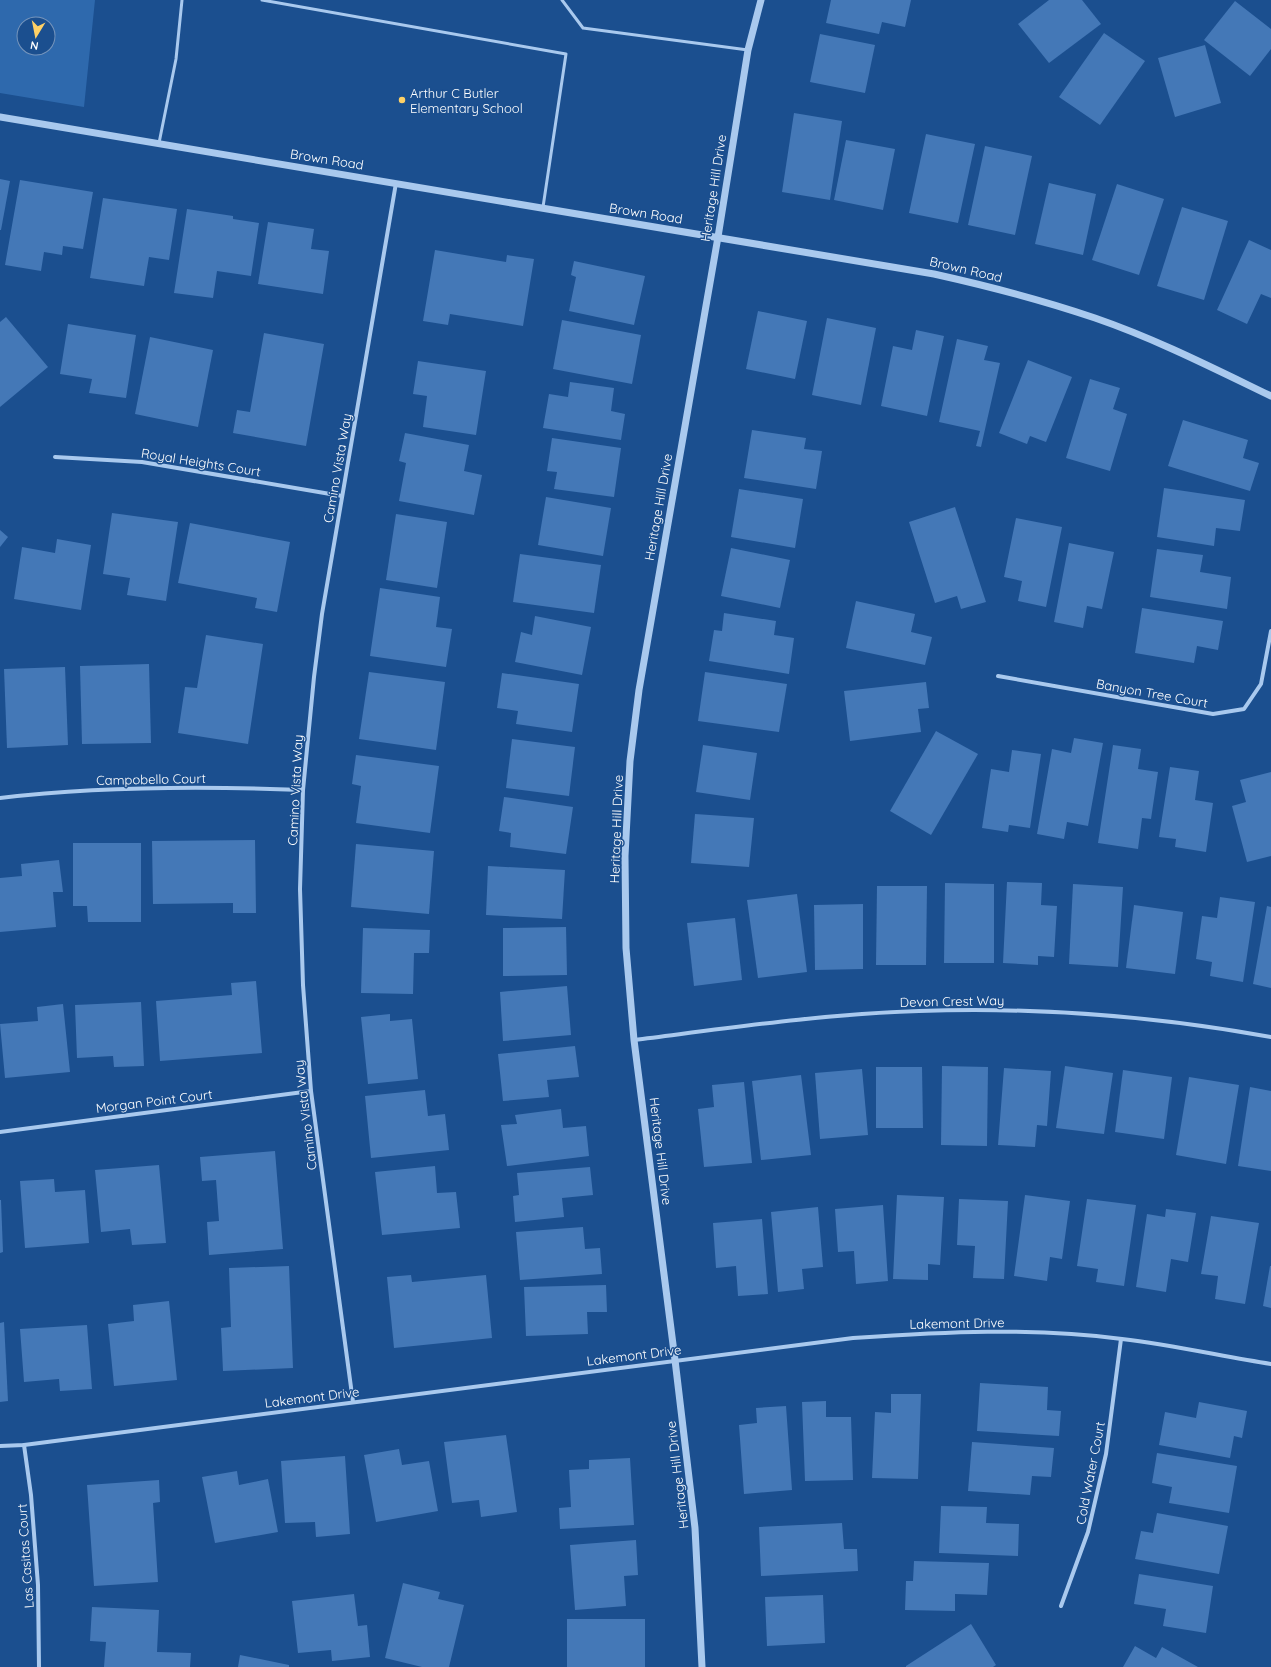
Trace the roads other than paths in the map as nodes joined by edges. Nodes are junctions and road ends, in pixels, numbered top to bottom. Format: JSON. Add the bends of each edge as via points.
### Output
{"nodes":[{"id":1,"x":182,"y":0,"type":"edge"},
{"id":2,"x":262,"y":0,"type":"edge"},
{"id":3,"x":562,"y":0,"type":"edge"},
{"id":4,"x":761,"y":0,"type":"edge"},
{"id":5,"x":748,"y":50,"type":"junction"},
{"id":6,"x":0,"y":117,"type":"edge"},
{"id":7,"x":159,"y":143,"type":"junction"},
{"id":8,"x":396,"y":183,"type":"junction"},
{"id":9,"x":543,"y":208,"type":"junction"},
{"id":10,"x":718,"y":236,"type":"junction"},
{"id":11,"x":1271,"y":396,"type":"edge"},
{"id":12,"x":55,"y":457,"type":"dead end"},
{"id":13,"x":342,"y":496,"type":"junction"},
{"id":14,"x":1271,"y":631,"type":"edge"},
{"id":15,"x":998,"y":676,"type":"dead end"},
{"id":16,"x":303,"y":790,"type":"junction"},
{"id":17,"x":0,"y":798,"type":"edge"},
{"id":18,"x":1271,"y":1037,"type":"edge"},
{"id":19,"x":634,"y":1040,"type":"junction"},
{"id":20,"x":311,"y":1091,"type":"junction"},
{"id":21,"x":0,"y":1132,"type":"edge"},
{"id":22,"x":1121,"y":1339,"type":"junction"},
{"id":23,"x":676,"y":1360,"type":"junction"},
{"id":24,"x":1271,"y":1364,"type":"edge"},
{"id":25,"x":353,"y":1402,"type":"junction"},
{"id":26,"x":24,"y":1445,"type":"junction"},
{"id":27,"x":0,"y":1446,"type":"edge"},
{"id":28,"x":1060,"y":1606,"type":"dead end"},
{"id":29,"x":40,"y":1667,"type":"edge"},
{"id":30,"x":702,"y":1667,"type":"edge"}],
"edges":[{"from":1,"to":7,"type":"lane","via":[[176,60]]},
{"from":2,"to":9,"type":"lane","via":[[566,54]]},
{"from":3,"to":5,"type":"lane","via":[[583,28]]},
{"from":4,"to":5,"type":"street","name":"Heritage Hill Drive"},
{"from":5,"to":10,"type":"street","name":"Heritage Hill Drive"},
{"from":6,"to":7,"type":"street","name":"Brown Road"},
{"from":7,"to":8,"type":"street","name":"Brown Road"},
{"from":8,"to":9,"type":"street","name":"Brown Road"},
{"from":8,"to":13,"type":"street","name":"Camino Vista Way"},
{"from":9,"to":10,"type":"street","name":"Brown Road"},
{"from":10,"to":11,"type":"street","name":"Brown Road","via":[[934,274],[1016,293],[1096,319],[1174,349]]},
{"from":10,"to":19,"type":"street","name":"Heritage Hill Drive","via":[[638,690],[630,761],[625,863],[626,948]]},
{"from":12,"to":13,"type":"street","name":"Royal Heights Court","via":[[142,462]]},
{"from":13,"to":16,"type":"street","name":"Camino Vista Way","via":[[321,622]]},
{"from":14,"to":15,"type":"street","name":"Banyon Tree Court","via":[[1262,684],[1244,709],[1221,713],[1213,714]]},
{"from":16,"to":17,"type":"street","name":"Campobello Court","via":[[143,787]]},
{"from":16,"to":20,"type":"street","name":"Camino Vista Way","via":[[300,889],[303,985]]},
{"from":18,"to":19,"type":"street","name":"Devon Crest Way","via":[[1146,1018],[1032,1010],[918,1011],[805,1019]]},
{"from":19,"to":23,"type":"street","name":"Heritage Hill Drive"},
{"from":20,"to":21,"type":"street","name":"Morgan Point Court"},
{"from":20,"to":25,"type":"street","name":"Camino Vista Way"},
{"from":22,"to":23,"type":"street","name":"Lakemont Drive","via":[[1035,1332],[944,1332],[853,1338]]},
{"from":22,"to":24,"type":"street","name":"Lakemont Drive"},
{"from":22,"to":28,"type":"street","name":"Cold Water Court","via":[[1106,1454],[1088,1532]]},
{"from":23,"to":25,"type":"street","name":"Lakemont Drive"},
{"from":23,"to":30,"type":"street","name":"Heritage Hill Drive","via":[[695,1528]]},
{"from":25,"to":26,"type":"street","name":"Lakemont Drive"},
{"from":26,"to":27,"type":"street","name":"Lakemont Drive"},
{"from":26,"to":29,"type":"street","name":"Las Casitas Court","via":[[38,1585]]}]}
